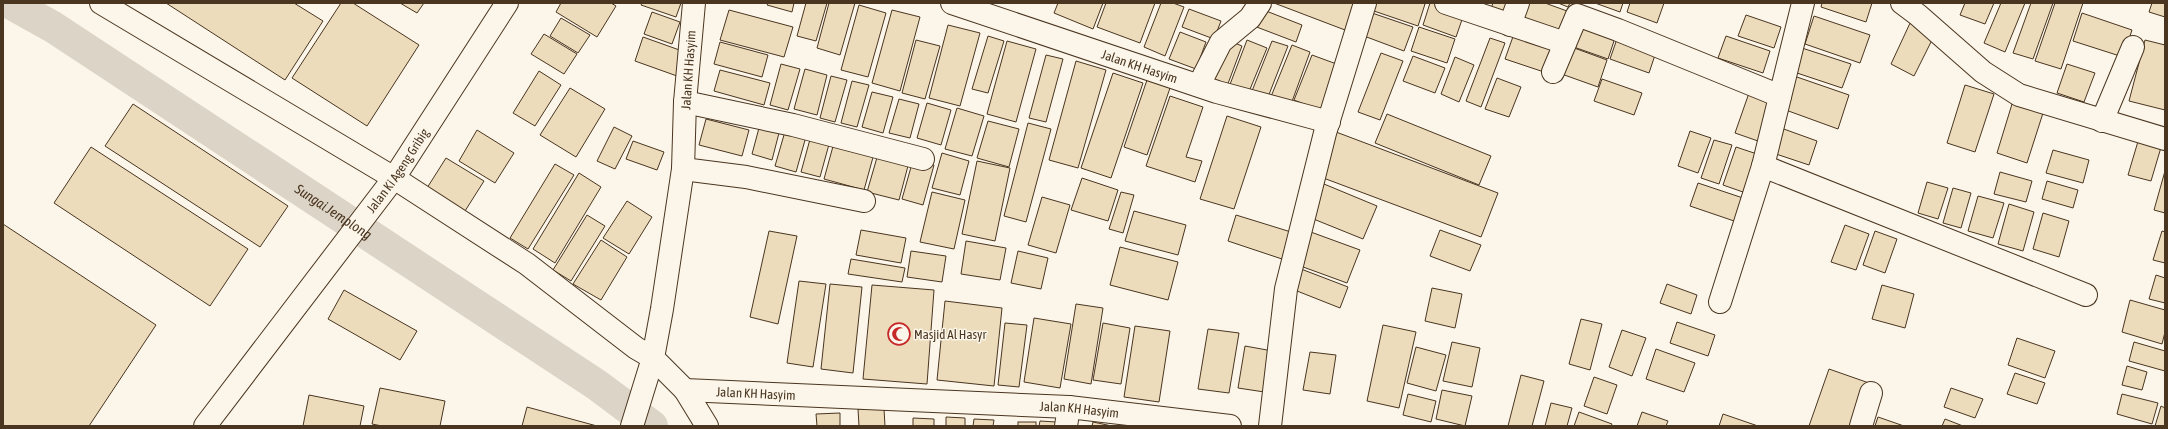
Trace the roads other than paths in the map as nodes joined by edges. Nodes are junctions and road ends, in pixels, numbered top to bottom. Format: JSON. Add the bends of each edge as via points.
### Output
{"nodes":[{"id":1,"x":101,"y":3,"type":"edge"},
{"id":2,"x":507,"y":3,"type":"edge"},
{"id":3,"x":694,"y":3,"type":"edge"},
{"id":4,"x":952,"y":3,"type":"edge"},
{"id":5,"x":1260,"y":3,"type":"edge"},
{"id":6,"x":1365,"y":3,"type":"edge"},
{"id":7,"x":1446,"y":3,"type":"edge"},
{"id":8,"x":1518,"y":3,"type":"edge"},
{"id":9,"x":1803,"y":3,"type":"edge"},
{"id":10,"x":1902,"y":3,"type":"edge"},
{"id":11,"x":1579,"y":9,"type":"edge"},
{"id":12,"x":1510,"y":25,"type":"junction"},
{"id":13,"x":1565,"y":43,"type":"junction"},
{"id":14,"x":2133,"y":48,"type":"dead end"},
{"id":15,"x":1553,"y":72,"type":"dead end"},
{"id":16,"x":1198,"y":85,"type":"junction"},
{"id":17,"x":1780,"y":96,"type":"junction"},
{"id":18,"x":685,"y":102,"type":"junction"},
{"id":19,"x":2102,"y":121,"type":"junction"},
{"id":20,"x":1329,"y":122,"type":"junction"},
{"id":21,"x":2165,"y":139,"type":"edge"},
{"id":22,"x":923,"y":159,"type":"dead end"},
{"id":23,"x":1763,"y":166,"type":"junction"},
{"id":24,"x":683,"y":169,"type":"junction"},
{"id":25,"x":390,"y":182,"type":"junction"},
{"id":26,"x":864,"y":201,"type":"dead end"},
{"id":27,"x":2086,"y":295,"type":"dead end"},
{"id":28,"x":1720,"y":302,"type":"dead end"},
{"id":29,"x":649,"y":366,"type":"junction"},
{"id":30,"x":684,"y":390,"type":"junction"},
{"id":31,"x":1871,"y":393,"type":"dead end"},
{"id":32,"x":1067,"y":416,"type":"edge"},
{"id":33,"x":205,"y":426,"type":"edge"},
{"id":34,"x":632,"y":426,"type":"edge"},
{"id":35,"x":707,"y":426,"type":"edge"},
{"id":36,"x":1230,"y":426,"type":"edge"},
{"id":37,"x":1270,"y":426,"type":"edge"},
{"id":38,"x":1861,"y":426,"type":"edge"}],
"edges":[{"from":1,"to":25,"type":"street"},
{"from":2,"to":25,"type":"street","name":"Jalan Ki Ageng Gribig"},
{"from":3,"to":18,"type":"street","name":"Jalan KH Hasyim"},
{"from":4,"to":16,"type":"street","name":"Jalan KH Hasyim"},
{"from":5,"to":16,"type":"street","via":[[1250,18],[1221,42]]},
{"from":6,"to":20,"type":"street"},
{"from":7,"to":12,"type":"street"},
{"from":8,"to":12,"type":"street"},
{"from":9,"to":17,"type":"street"},
{"from":10,"to":19,"type":"street","via":[[1983,72],[2019,95]]},
{"from":11,"to":13,"type":"street"},
{"from":11,"to":17,"type":"street","via":[[1618,30]]},
{"from":12,"to":13,"type":"street"},
{"from":13,"to":15,"type":"street"},
{"from":14,"to":19,"type":"street"},
{"from":16,"to":20,"type":"street","name":"Jalan KH Hasyim"},
{"from":17,"to":23,"type":"street"},
{"from":18,"to":22,"type":"street","via":[[793,125]]},
{"from":18,"to":24,"type":"street","name":"Jalan KH Hasyim"},
{"from":19,"to":21,"type":"street"},
{"from":20,"to":37,"type":"street","via":[[1286,289]]},
{"from":23,"to":27,"type":"street"},
{"from":23,"to":28,"type":"street"},
{"from":24,"to":26,"type":"street","via":[[746,177]]},
{"from":24,"to":29,"type":"street","name":"Jalan KH Hasyim","via":[[662,309]]},
{"from":25,"to":29,"type":"street","via":[[527,264],[636,348]]},
{"from":25,"to":33,"type":"street","name":"Jalan Ki Ageng Gribig"},
{"from":29,"to":30,"type":"street"},
{"from":29,"to":34,"type":"street","name":"Jalan KH Hasyim"},
{"from":30,"to":32,"type":"street","name":"Jalan KH Hasyim"},
{"from":30,"to":35,"type":"street"},
{"from":31,"to":38,"type":"street"},
{"from":32,"to":36,"type":"street","name":"Jalan KH Hasyim"}]}
